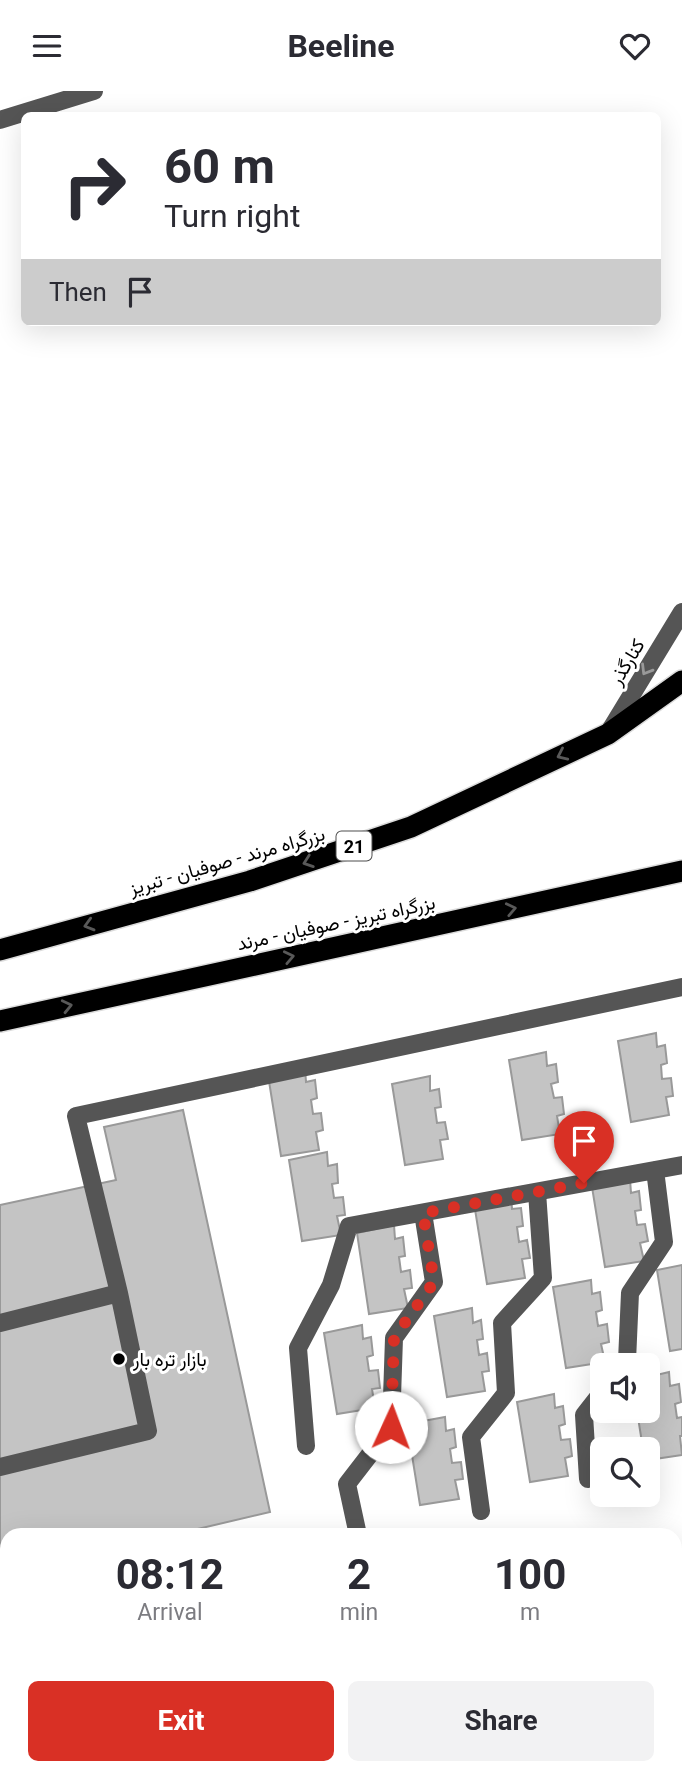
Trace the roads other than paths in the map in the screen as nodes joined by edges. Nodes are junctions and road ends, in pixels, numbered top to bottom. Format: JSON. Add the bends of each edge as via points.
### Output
{"nodes":[{"id":1,"x":94,"y":91,"type":"edge"},
{"id":2,"x":26,"y":112,"type":"edge"},
{"id":3,"x":21,"y":114,"type":"edge"},
{"id":4,"x":0,"y":120,"type":"edge"},
{"id":5,"x":682,"y":612,"type":"edge"},
{"id":6,"x":682,"y":681,"type":"edge"},
{"id":7,"x":608,"y":734,"type":"junction"},
{"id":8,"x":682,"y":871,"type":"edge"},
{"id":9,"x":0,"y":950,"type":"edge"},
{"id":10,"x":682,"y":987,"type":"edge"},
{"id":11,"x":0,"y":1021,"type":"edge"},
{"id":12,"x":682,"y":1165,"type":"edge"},
{"id":13,"x":655,"y":1170,"type":"junction"},
{"id":14,"x":537,"y":1192,"type":"junction"},
{"id":15,"x":423,"y":1213,"type":"junction"},
{"id":16,"x":118,"y":1293,"type":"junction"},
{"id":17,"x":0,"y":1323,"type":"edge"},
{"id":18,"x":627,"y":1353,"type":"edge"},
{"id":19,"x":590,"y":1407,"type":"edge"},
{"id":20,"x":306,"y":1446,"type":"dead end"},
{"id":21,"x":0,"y":1467,"type":"edge"},
{"id":22,"x":588,"y":1479,"type":"dead end"},
{"id":23,"x":481,"y":1511,"type":"dead end"},
{"id":24,"x":356,"y":1528,"type":"edge"}],
"edges":[{"from":1,"to":2,"type":"street"},
{"from":3,"to":4,"type":"street"},
{"from":5,"to":7,"type":"street","name":"کنارگذر","one_way":true},
{"from":6,"to":7,"type":"highway","name":"بزرگراه مرند - صوفیان - تبریز","number":"21"},
{"from":7,"to":9,"type":"highway","name":"بزرگراه مرند - صوفیان - تبریز","number":"21","one_way":true,"via":[[411,827],[250,881]]},
{"from":11,"to":8,"type":"highway","name":"بزرگراه تبریز - صوفیان - مرند","one_way":true},
{"from":10,"to":16,"type":"street","via":[[76,1116]]},
{"from":12,"to":13,"type":"street"},
{"from":13,"to":14,"type":"street"},
{"from":13,"to":18,"type":"street","via":[[663,1242],[630,1293]]},
{"from":14,"to":15,"type":"street"},
{"from":14,"to":23,"type":"street","via":[[543,1278],[502,1323],[506,1393],[471,1437]]},
{"from":15,"to":20,"type":"street","via":[[349,1226],[331,1285],[298,1348]]},
{"from":15,"to":24,"type":"street","via":[[434,1282],[394,1338],[391,1427],[347,1484]]},
{"from":16,"to":17,"type":"street"},
{"from":16,"to":21,"type":"street","via":[[148,1431]]},
{"from":19,"to":22,"type":"street","via":[[584,1415]]}]}
